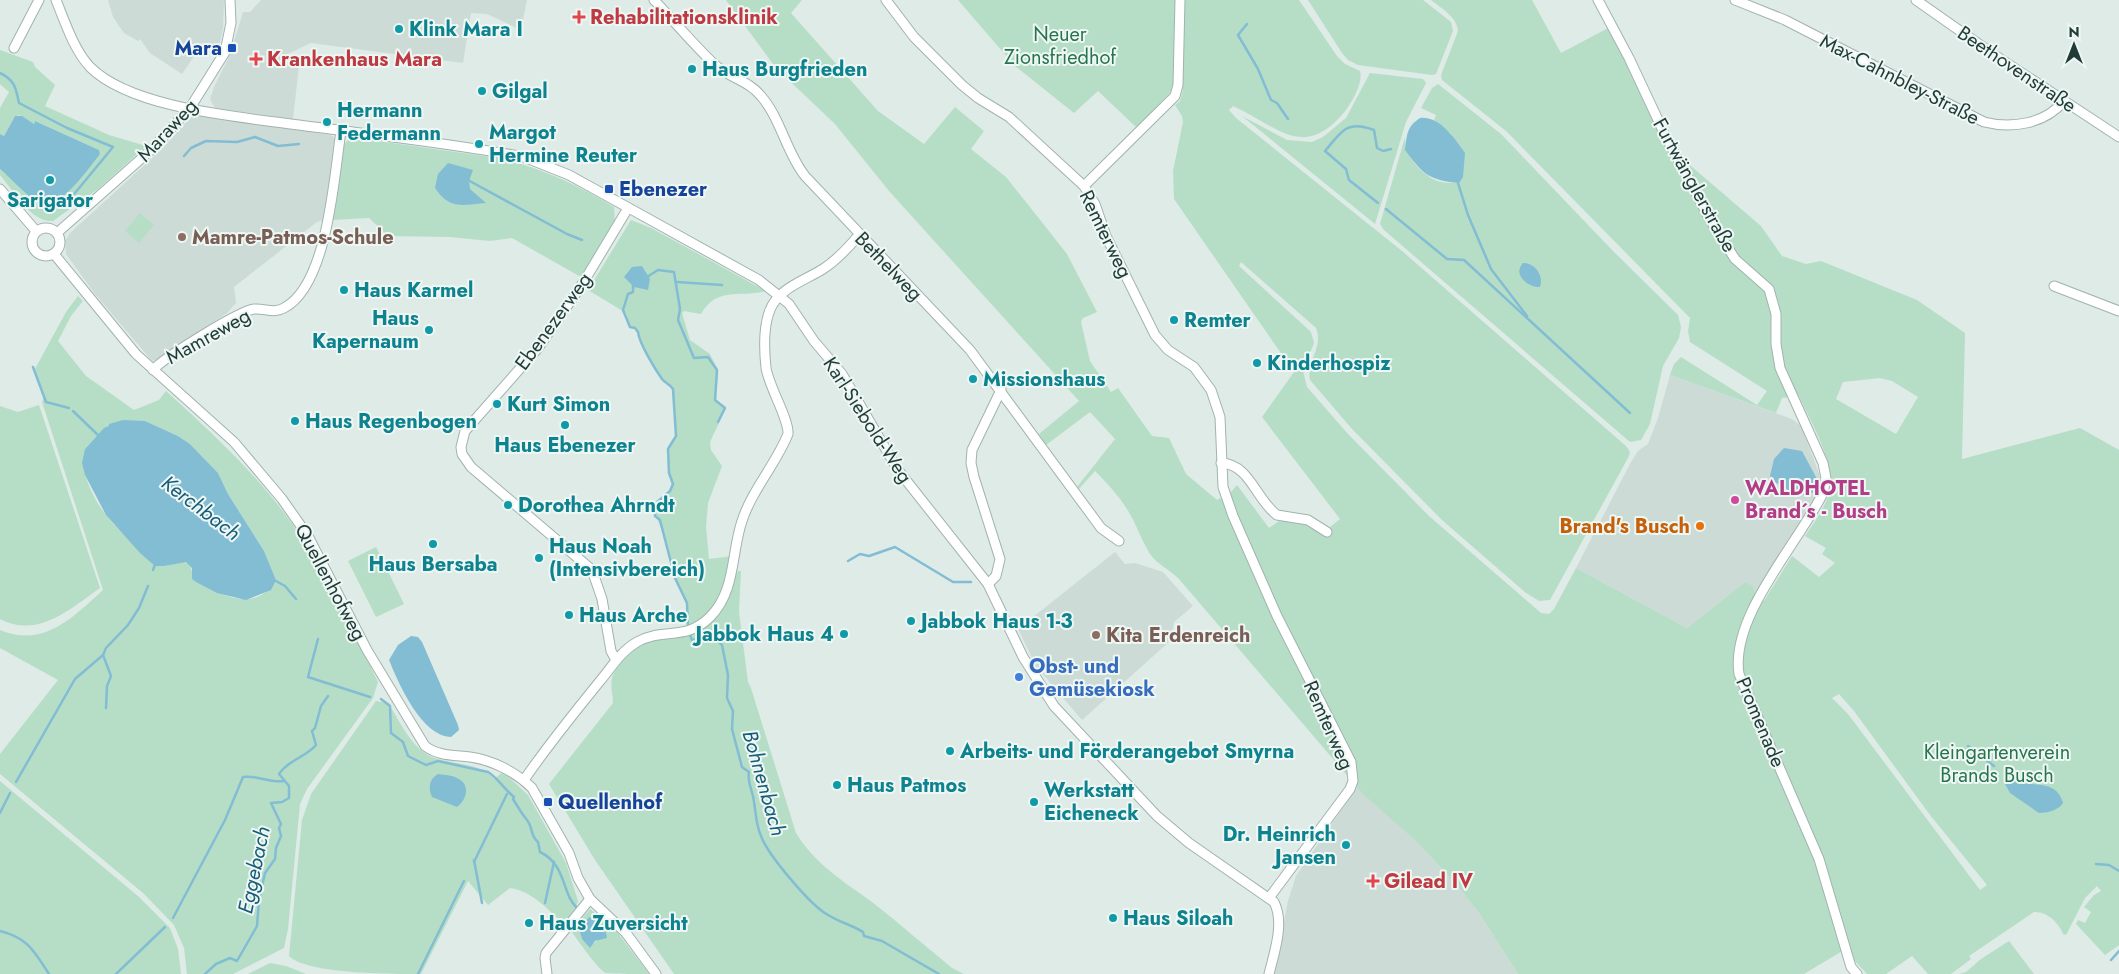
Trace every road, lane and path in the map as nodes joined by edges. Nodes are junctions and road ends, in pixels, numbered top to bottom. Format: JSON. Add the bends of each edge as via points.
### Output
{"nodes":[{"id":1,"x":38,"y":0,"type":"edge"},
{"id":2,"x":56,"y":0,"type":"edge"},
{"id":3,"x":230,"y":0,"type":"edge"},
{"id":4,"x":654,"y":0,"type":"edge"},
{"id":5,"x":886,"y":0,"type":"edge"},
{"id":6,"x":1180,"y":0,"type":"edge"},
{"id":7,"x":1598,"y":0,"type":"edge"},
{"id":8,"x":1735,"y":0,"type":"edge"},
{"id":9,"x":1916,"y":0,"type":"edge"},
{"id":10,"x":14,"y":48,"type":"dead end"},
{"id":11,"x":2064,"y":101,"type":"junction"},
{"id":12,"x":190,"y":108,"type":"junction"},
{"id":13,"x":341,"y":131,"type":"junction"},
{"id":14,"x":2119,"y":137,"type":"edge"},
{"id":15,"x":1084,"y":186,"type":"junction"},
{"id":16,"x":0,"y":189,"type":"edge"},
{"id":17,"x":628,"y":208,"type":"junction"},
{"id":18,"x":36,"y":231,"type":"junction"},
{"id":19,"x":57,"y":233,"type":"junction"},
{"id":20,"x":859,"y":235,"type":"junction"},
{"id":21,"x":54,"y":254,"type":"junction"},
{"id":22,"x":2054,"y":286,"type":"dead end"},
{"id":23,"x":780,"y":296,"type":"junction"},
{"id":24,"x":2119,"y":311,"type":"edge"},
{"id":25,"x":1780,"y":368,"type":"joint"},
{"id":26,"x":153,"y":370,"type":"junction"},
{"id":27,"x":1001,"y":390,"type":"junction"},
{"id":28,"x":1221,"y":463,"type":"junction"},
{"id":29,"x":1326,"y":532,"type":"dead end"},
{"id":30,"x":1119,"y":541,"type":"dead end"},
{"id":31,"x":988,"y":584,"type":"junction"},
{"id":32,"x":616,"y":660,"type":"junction"},
{"id":33,"x":524,"y":780,"type":"junction"},
{"id":34,"x":1269,"y":898,"type":"junction"},
{"id":35,"x":590,"y":899,"type":"junction"},
{"id":36,"x":548,"y":974,"type":"edge"},
{"id":37,"x":656,"y":974,"type":"edge"},
{"id":38,"x":1269,"y":974,"type":"edge"},
{"id":39,"x":1857,"y":974,"type":"edge"}],
"edges":[{"from":1,"to":10,"type":"street"},
{"from":2,"to":12,"type":"street","name":"Karl-Siebold-Weg","via":[[80,53],[91,68],[125,89]]},
{"from":3,"to":12,"type":"street","name":"Maraweg","via":[[231,24],[225,52]]},
{"from":4,"to":20,"type":"street","name":"Bethelweg","via":[[715,65],[746,82],[762,96],[798,168]]},
{"from":5,"to":15,"type":"street","name":"Remterweg","via":[[914,37],[962,85],[1009,117]]},
{"from":6,"to":15,"type":"street","via":[[1176,96]]},
{"from":7,"to":25,"type":"street","name":"Furtwänglerstraße","via":[[1666,137],[1726,246],[1769,289],[1776,314]]},
{"from":8,"to":11,"type":"street","name":"Max-Cahnbley-Straße","via":[[1785,20],[1984,122],[1998,126],[2041,119],[2056,112]]},
{"from":9,"to":11,"type":"street","name":"Beethovenstraße"},
{"from":11,"to":14,"type":"street","name":"Beethovenstraße"},
{"from":12,"to":13,"type":"street","name":"Karl-Siebold-Weg"},
{"from":12,"to":19,"type":"street","name":"Maraweg","via":[[151,150]]},
{"from":13,"to":17,"type":"street","name":"Karl-Siebold-Weg","via":[[524,157],[569,176]]},
{"from":13,"to":26,"type":"street","name":"Mamreweg","via":[[322,247],[314,270],[300,293],[284,308],[276,311],[254,309],[233,319],[163,360]]},
{"from":15,"to":28,"type":"street","name":"Remterweg","via":[[1155,335],[1168,350],[1194,368],[1211,390],[1220,416]]},
{"from":16,"to":18,"type":"street"},
{"from":17,"to":23,"type":"street","name":"Karl-Siebold-Weg","via":[[759,280]]},
{"from":17,"to":32,"type":"street","name":"Ebenezerweg","via":[[583,283],[538,348],[467,428],[461,447],[463,459],[471,467],[592,570],[611,651]]},
{"from":18,"to":19,"type":"street","via":[[45,228]]},
{"from":18,"to":21,"type":"street","via":[[31,240],[36,253],[45,257]]},
{"from":19,"to":21,"type":"street","via":[[60,245]]},
{"from":20,"to":23,"type":"street","via":[[830,264]]},
{"from":20,"to":27,"type":"street","name":"Bethelweg","via":[[970,350]]},
{"from":21,"to":26,"type":"street","name":"Quellenhofweg","via":[[136,354]]},
{"from":22,"to":24,"type":"street"},
{"from":23,"to":31,"type":"street","name":"Karl-Siebold-Weg","via":[[842,374],[898,470]]},
{"from":23,"to":32,"type":"street","via":[[771,308],[765,348],[769,382],[788,434],[743,520],[734,567],[723,598],[698,628],[637,642]]},
{"from":25,"to":39,"type":"street","name":"Promenade","via":[[1823,463],[1825,485],[1819,501],[1763,590],[1743,631],[1737,661],[1739,674],[1819,859],[1850,967]]},
{"from":26,"to":33,"type":"street","name":"Quellenhofweg","via":[[251,460],[298,521],[381,675],[425,746],[440,754],[484,760]]},
{"from":27,"to":30,"type":"street","name":"Bethelweg","via":[[1101,528]]},
{"from":27,"to":31,"type":"street","via":[[972,450],[971,463],[1000,558],[996,576]]},
{"from":28,"to":29,"type":"street","via":[[1239,468],[1277,515],[1308,520]]},
{"from":28,"to":34,"type":"street","name":"Remterweg","via":[[1226,498],[1258,575],[1351,762],[1353,773],[1350,789]]},
{"from":31,"to":34,"type":"street","name":"Karl-Siebold-Weg","via":[[1026,664],[1054,706],[1152,812]]},
{"from":32,"to":33,"type":"street","via":[[551,740]]},
{"from":33,"to":35,"type":"street","name":"Quellenhofweg","via":[[538,795]]},
{"from":34,"to":38,"type":"street","via":[[1279,918]]},
{"from":35,"to":36,"type":"street","via":[[546,953]]},
{"from":35,"to":37,"type":"street","name":"Quellenhofweg","via":[[626,934]]}]}
